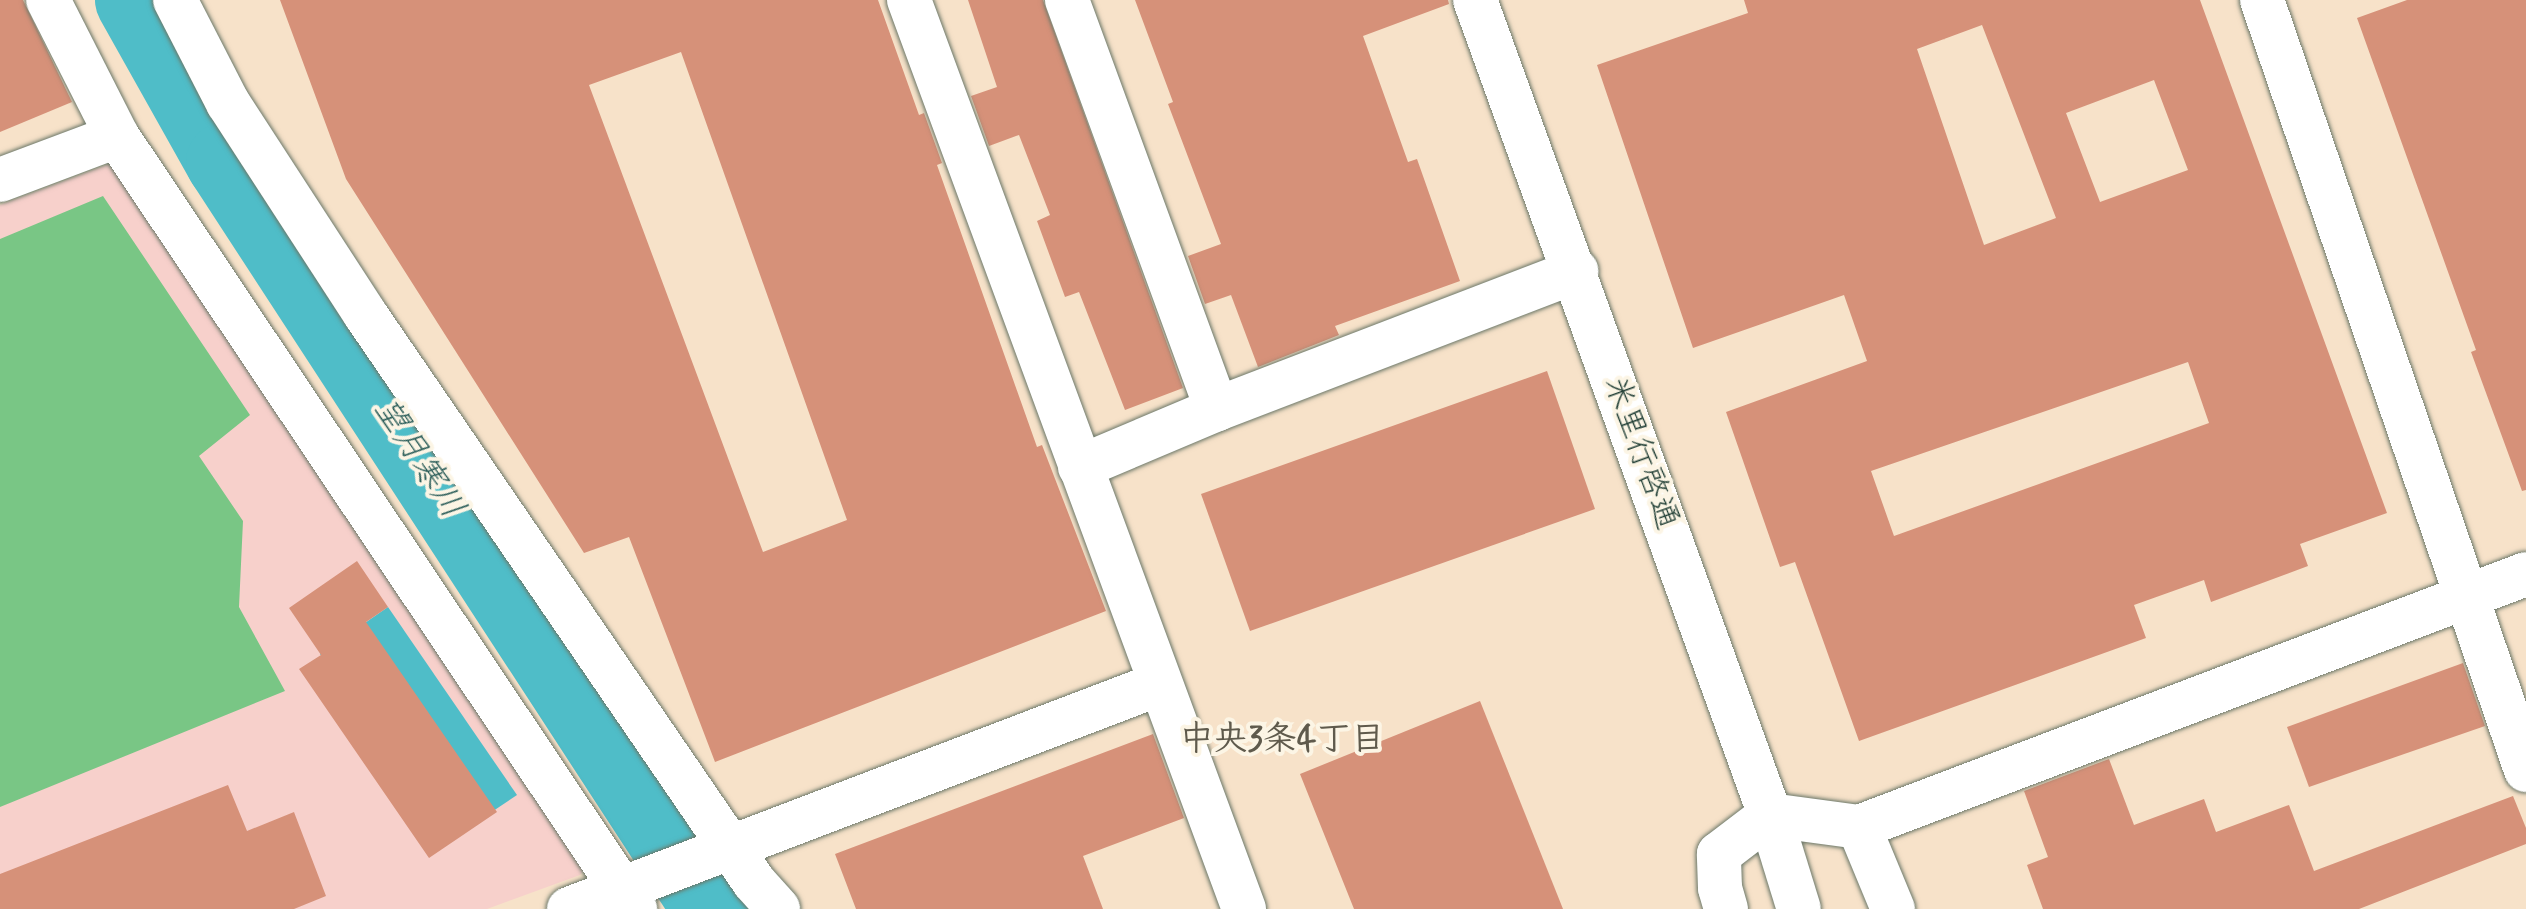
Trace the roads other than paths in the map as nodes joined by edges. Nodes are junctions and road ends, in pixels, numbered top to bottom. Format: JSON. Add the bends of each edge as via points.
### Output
{"nodes":[{"id":1,"x":48,"y":0,"type":"edge"},
{"id":2,"x":175,"y":0,"type":"edge"},
{"id":3,"x":909,"y":0,"type":"edge"},
{"id":4,"x":1067,"y":0,"type":"edge"},
{"id":5,"x":1475,"y":0,"type":"edge"},
{"id":6,"x":2262,"y":0,"type":"edge"},
{"id":7,"x":117,"y":136,"type":"junction"},
{"id":8,"x":0,"y":180,"type":"edge"},
{"id":9,"x":1576,"y":271,"type":"junction"},
{"id":10,"x":1217,"y":409,"type":"junction"},
{"id":11,"x":1080,"y":467,"type":"junction"},
{"id":12,"x":2526,"y":574,"type":"edge"},
{"id":13,"x":2465,"y":597,"type":"junction"},
{"id":14,"x":1159,"y":684,"type":"junction"},
{"id":15,"x":2526,"y":770,"type":"edge"},
{"id":16,"x":1770,"y":815,"type":"junction"},
{"id":17,"x":1859,"y":827,"type":"junction"},
{"id":18,"x":720,"y":853,"type":"junction"},
{"id":19,"x":632,"y":893,"type":"edge"},
{"id":20,"x":569,"y":909,"type":"edge"},
{"id":21,"x":778,"y":909,"type":"edge"},
{"id":22,"x":1244,"y":909,"type":"edge"},
{"id":23,"x":1726,"y":909,"type":"edge"},
{"id":24,"x":1799,"y":909,"type":"edge"},
{"id":25,"x":1893,"y":909,"type":"edge"}],
"edges":[{"from":1,"to":7,"type":"street"},
{"from":2,"to":18,"type":"street","via":[[228,103]]},
{"from":3,"to":11,"type":"street"},
{"from":4,"to":10,"type":"street"},
{"from":5,"to":9,"type":"street","name":"米里行啓通"},
{"from":6,"to":13,"type":"street"},
{"from":7,"to":8,"type":"street"},
{"from":7,"to":19,"type":"street"},
{"from":9,"to":10,"type":"street"},
{"from":9,"to":16,"type":"street","name":"米里行啓通"},
{"from":10,"to":11,"type":"street"},
{"from":11,"to":14,"type":"street"},
{"from":12,"to":13,"type":"street"},
{"from":13,"to":15,"type":"street"},
{"from":13,"to":17,"type":"street"},
{"from":14,"to":18,"type":"street"},
{"from":14,"to":22,"type":"street"},
{"from":16,"to":17,"type":"street"},
{"from":16,"to":23,"type":"street","via":[[1719,854]]},
{"from":16,"to":24,"type":"street","name":"米里行啓通"},
{"from":17,"to":25,"type":"street"},
{"from":18,"to":19,"type":"street"},
{"from":18,"to":21,"type":"street"},
{"from":19,"to":20,"type":"street"}]}
